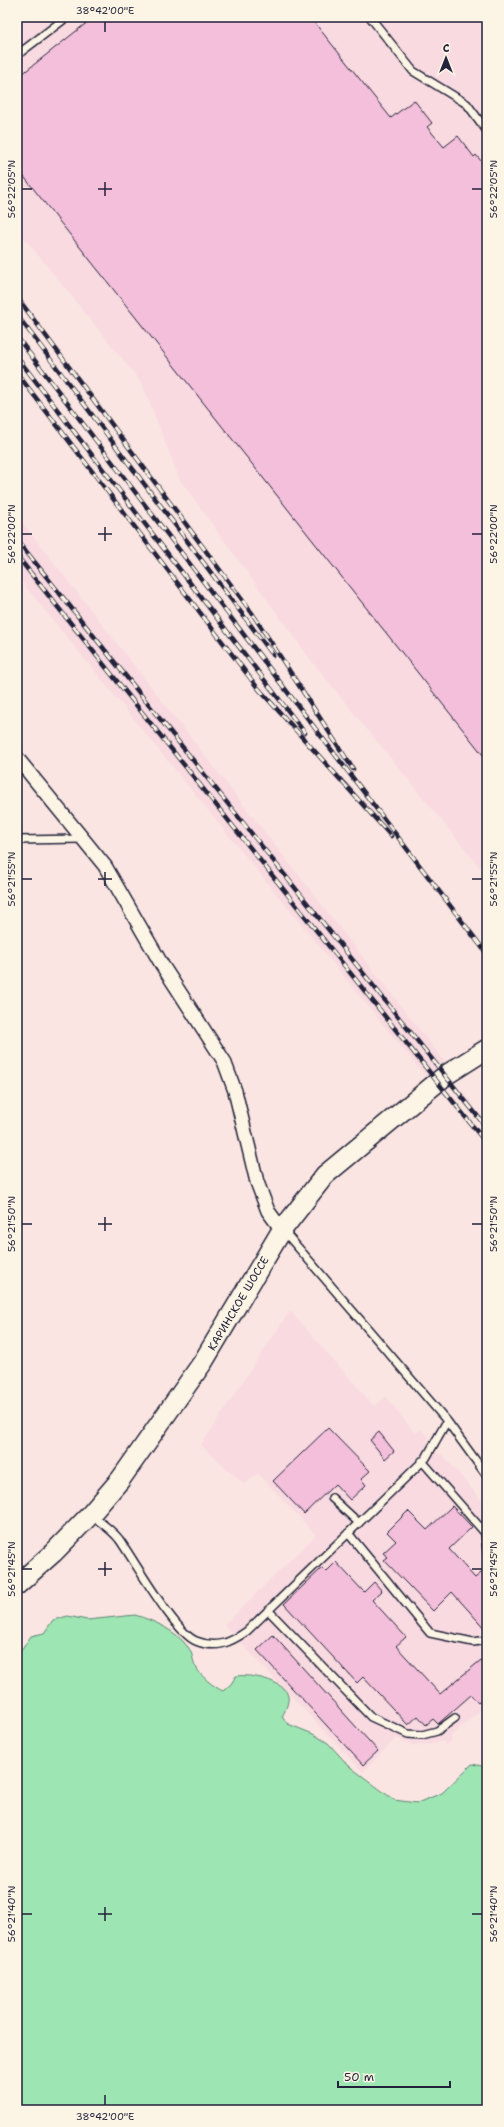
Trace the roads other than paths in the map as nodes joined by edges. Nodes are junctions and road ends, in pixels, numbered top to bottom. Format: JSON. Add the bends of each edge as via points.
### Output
{"nodes":[{"id":1,"x":67,"y":17,"type":"edge"},
{"id":2,"x":370,"y":17,"type":"edge"},
{"id":3,"x":17,"y":56,"type":"edge"},
{"id":4,"x":487,"y":131,"type":"edge"},
{"id":5,"x":17,"y":758,"type":"edge"},
{"id":6,"x":83,"y":839,"type":"junction"},
{"id":7,"x":17,"y":840,"type":"edge"},
{"id":8,"x":487,"y":1049,"type":"edge"},
{"id":9,"x":282,"y":1230,"type":"junction"},
{"id":10,"x":447,"y":1421,"type":"junction"},
{"id":11,"x":422,"y":1461,"type":"junction"},
{"id":12,"x":487,"y":1476,"type":"edge"},
{"id":13,"x":332,"y":1498,"type":"dead end"},
{"id":14,"x":91,"y":1514,"type":"junction"},
{"id":15,"x":359,"y":1523,"type":"junction"},
{"id":16,"x":348,"y":1533,"type":"junction"},
{"id":17,"x":487,"y":1551,"type":"edge"},
{"id":18,"x":17,"y":1585,"type":"edge"},
{"id":19,"x":268,"y":1610,"type":"junction"},
{"id":20,"x":487,"y":1640,"type":"edge"},
{"id":21,"x":455,"y":1718,"type":"dead end"}],
"edges":[{"from":1,"to":3,"type":"lane"},
{"from":2,"to":4,"type":"lane","via":[[413,71],[467,104]]},
{"from":5,"to":6,"type":"street"},
{"from":6,"to":7,"type":"lane"},
{"from":6,"to":9,"type":"street","via":[[105,866],[162,965],[224,1061],[235,1091],[257,1182],[268,1211]]},
{"from":8,"to":9,"type":"street","name":"КАРИНСКОЕ ШОССЕ","via":[[446,1075],[325,1175]]},
{"from":9,"to":10,"type":"lane"},
{"from":9,"to":14,"type":"street","name":"КАРИНСКОЕ ШОССЕ","via":[[203,1362],[120,1480]]},
{"from":10,"to":11,"type":"lane"},
{"from":10,"to":12,"type":"lane"},
{"from":11,"to":15,"type":"lane"},
{"from":11,"to":17,"type":"lane","via":[[485,1533]]},
{"from":13,"to":15,"type":"lane"},
{"from":14,"to":18,"type":"street","name":"КАРИНСКОЕ ШОССЕ"},
{"from":14,"to":19,"type":"lane","via":[[118,1537],[178,1628],[195,1641],[212,1645],[230,1643],[247,1631]]},
{"from":15,"to":16,"type":"lane"},
{"from":16,"to":19,"type":"lane"},
{"from":16,"to":20,"type":"lane","via":[[430,1633],[473,1642]]},
{"from":19,"to":21,"type":"lane","via":[[371,1717],[408,1734],[422,1735],[437,1731]]}]}
